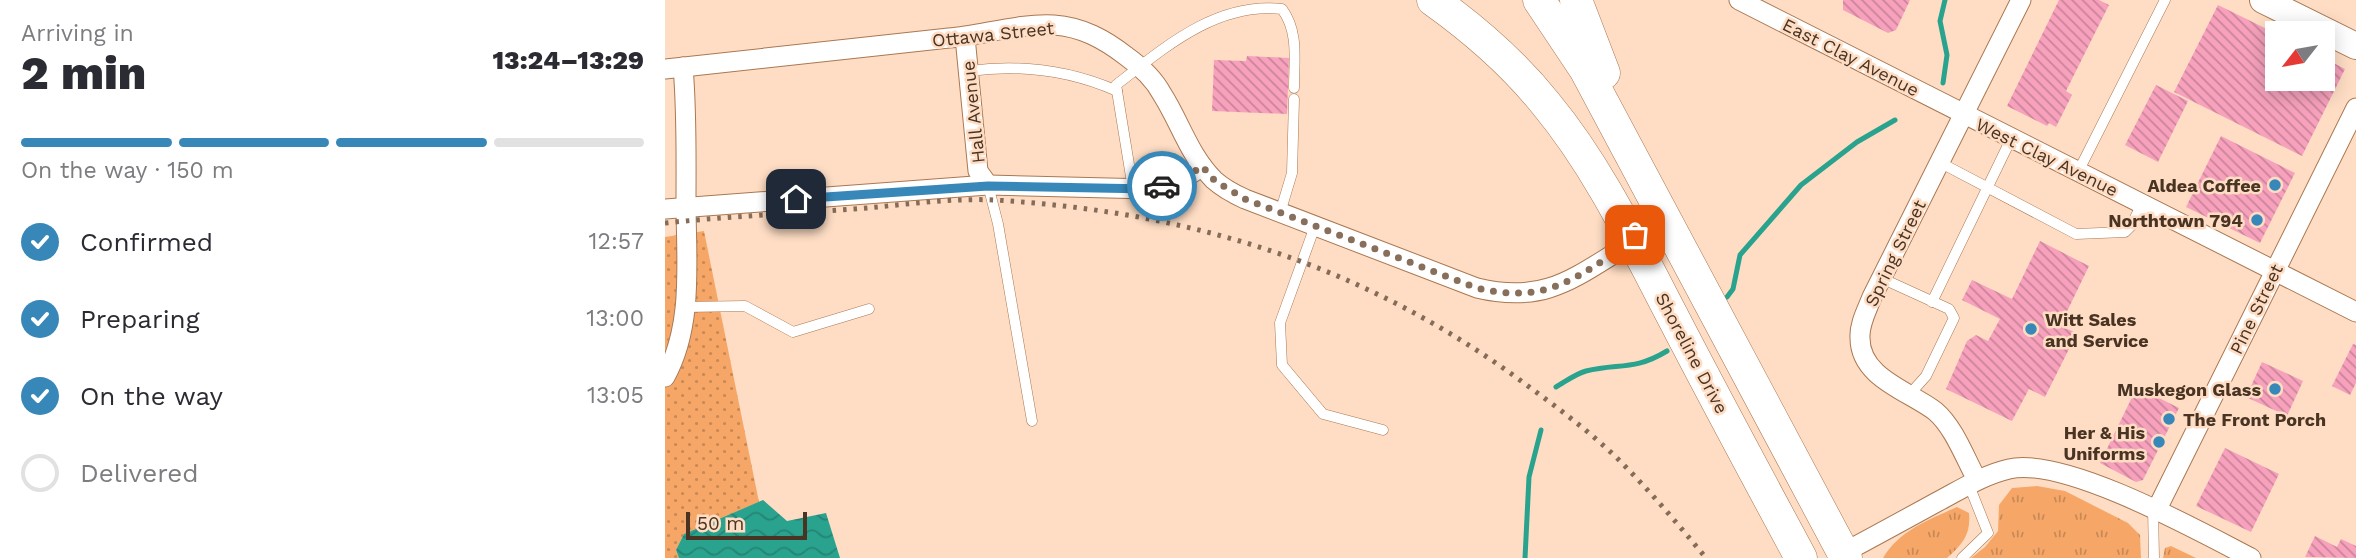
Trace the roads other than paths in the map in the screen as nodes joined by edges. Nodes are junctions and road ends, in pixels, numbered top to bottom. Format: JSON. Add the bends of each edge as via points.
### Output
{"nodes":[{"id":1,"x":1433,"y":0,"type":"edge"},
{"id":2,"x":1539,"y":0,"type":"edge"},
{"id":3,"x":1576,"y":0,"type":"edge"},
{"id":4,"x":1739,"y":0,"type":"edge"},
{"id":5,"x":2021,"y":0,"type":"edge"},
{"id":6,"x":2165,"y":0,"type":"edge"},
{"id":7,"x":2263,"y":0,"type":"edge"},
{"id":8,"x":965,"y":37,"type":"junction"},
{"id":9,"x":2356,"y":46,"type":"edge"},
{"id":10,"x":1140,"y":67,"type":"junction"},
{"id":11,"x":674,"y":68,"type":"edge"},
{"id":12,"x":969,"y":71,"type":"junction"},
{"id":13,"x":1294,"y":88,"type":"dead end"},
{"id":14,"x":1117,"y":91,"type":"junction"},
{"id":15,"x":1294,"y":99,"type":"dead end"},
{"id":16,"x":2356,"y":108,"type":"edge"},
{"id":17,"x":1962,"y":115,"type":"junction"},
{"id":18,"x":2011,"y":139,"type":"junction"},
{"id":19,"x":1939,"y":162,"type":"junction"},
{"id":20,"x":1637,"y":164,"type":"junction"},
{"id":21,"x":1202,"y":166,"type":"junction"},
{"id":22,"x":2078,"y":172,"type":"junction"},
{"id":23,"x":988,"y":186,"type":"junction"},
{"id":24,"x":1986,"y":188,"type":"junction"},
{"id":25,"x":1133,"y":189,"type":"junction"},
{"id":26,"x":2142,"y":204,"type":"junction"},
{"id":27,"x":665,"y":209,"type":"edge"},
{"id":28,"x":1280,"y":213,"type":"junction"},
{"id":29,"x":686,"y":214,"type":"junction"},
{"id":30,"x":1315,"y":226,"type":"junction"},
{"id":31,"x":1633,"y":242,"type":"junction"},
{"id":32,"x":2275,"y":270,"type":"junction"},
{"id":33,"x":1881,"y":278,"type":"junction"},
{"id":34,"x":1932,"y":302,"type":"junction"},
{"id":35,"x":685,"y":307,"type":"junction"},
{"id":36,"x":869,"y":309,"type":"dead end"},
{"id":37,"x":2356,"y":312,"type":"edge"},
{"id":38,"x":665,"y":377,"type":"edge"},
{"id":39,"x":1909,"y":395,"type":"junction"},
{"id":40,"x":1033,"y":421,"type":"dead end"},
{"id":41,"x":1383,"y":430,"type":"dead end"},
{"id":42,"x":1794,"y":461,"type":"junction"},
{"id":43,"x":1973,"y":483,"type":"junction"},
{"id":44,"x":2155,"y":509,"type":"junction"},
{"id":45,"x":1845,"y":556,"type":"edge"},
{"id":46,"x":1801,"y":558,"type":"edge"},
{"id":47,"x":1962,"y":558,"type":"edge"},
{"id":48,"x":2154,"y":558,"type":"edge"},
{"id":49,"x":2251,"y":558,"type":"edge"}],
"edges":[{"from":1,"to":31,"type":"highway","name":"Shoreline Drive","via":[[1489,44],[1546,104],[1571,136]]},
{"from":2,"to":20,"type":"highway","via":[[1585,69]]},
{"from":3,"to":20,"type":"highway"},
{"from":4,"to":17,"type":"street","name":"East Clay Avenue"},
{"from":5,"to":17,"type":"street","name":"Spring Street"},
{"from":6,"to":22,"type":"lane"},
{"from":7,"to":9,"type":"main road"},
{"from":8,"to":10,"type":"street","name":"Ottawa Street","via":[[1037,26],[1070,27],[1089,32]]},
{"from":8,"to":11,"type":"street","name":"Ottawa Street"},
{"from":8,"to":12,"type":"street","name":"Hall Avenue"},
{"from":10,"to":13,"type":"lane","via":[[1203,24],[1231,12],[1282,9],[1291,22],[1295,45]]},
{"from":10,"to":14,"type":"lane","via":[[1116,85]]},
{"from":10,"to":21,"type":"street","name":"Ottawa Street","via":[[1162,92]]},
{"from":11,"to":29,"type":"street","via":[[686,100]]},
{"from":12,"to":14,"type":"lane","via":[[1038,69],[1088,78]]},
{"from":12,"to":23,"type":"street","name":"Hall Avenue","via":[[978,171]]},
{"from":14,"to":25,"type":"lane"},
{"from":15,"to":28,"type":"lane","via":[[1293,173]]},
{"from":16,"to":32,"type":"street","name":"Pine Street"},
{"from":17,"to":18,"type":"street","name":"West Clay Avenue"},
{"from":17,"to":19,"type":"street","name":"Spring Street"},
{"from":18,"to":22,"type":"street","name":"West Clay Avenue"},
{"from":18,"to":24,"type":"lane"},
{"from":19,"to":24,"type":"lane"},
{"from":19,"to":33,"type":"street","name":"Spring Street"},
{"from":20,"to":42,"type":"highway"},
{"from":21,"to":25,"type":"street","via":[[1181,181]]},
{"from":21,"to":28,"type":"street","name":"Ottawa Street","via":[[1228,190]]},
{"from":22,"to":26,"type":"street","name":"West Clay Avenue"},
{"from":23,"to":25,"type":"street"},
{"from":23,"to":29,"type":"street"},
{"from":23,"to":40,"type":"lane"},
{"from":24,"to":26,"type":"lane","via":[[2076,234],[2125,232]]},
{"from":24,"to":34,"type":"lane"},
{"from":26,"to":32,"type":"street","name":"West Clay Avenue"},
{"from":27,"to":29,"type":"street"},
{"from":28,"to":30,"type":"street","name":"Ottawa Street"},
{"from":29,"to":35,"type":"street"},
{"from":30,"to":31,"type":"street","name":"Ottawa Street","via":[[1477,288],[1512,294],[1549,290]]},
{"from":30,"to":41,"type":"lane","via":[[1280,323],[1282,365],[1323,414]]},
{"from":31,"to":42,"type":"highway","via":[[1645,226],[1658,232],[1754,411]]},
{"from":31,"to":46,"type":"highway","name":"Shoreline Drive"},
{"from":32,"to":37,"type":"street","name":"West Clay Avenue"},
{"from":32,"to":44,"type":"street","name":"Pine Street"},
{"from":33,"to":34,"type":"lane"},
{"from":33,"to":39,"type":"street","name":"Spring Street","via":[[1862,322],[1862,351],[1877,373]]},
{"from":34,"to":39,"type":"lane","via":[[1949,309],[1954,318],[1926,376]]},
{"from":35,"to":36,"type":"lane","via":[[745,306],[793,332]]},
{"from":35,"to":38,"type":"street","via":[[673,363]]},
{"from":39,"to":43,"type":"street","name":"Spring Street","via":[[1946,424]]},
{"from":42,"to":45,"type":"highway"},
{"from":43,"to":44,"type":"street","via":[[2012,468],[2051,470]]},
{"from":43,"to":45,"type":"street"},
{"from":43,"to":47,"type":"lane","via":[[1988,533]]},
{"from":44,"to":48,"type":"lane"},
{"from":44,"to":49,"type":"street"}]}
